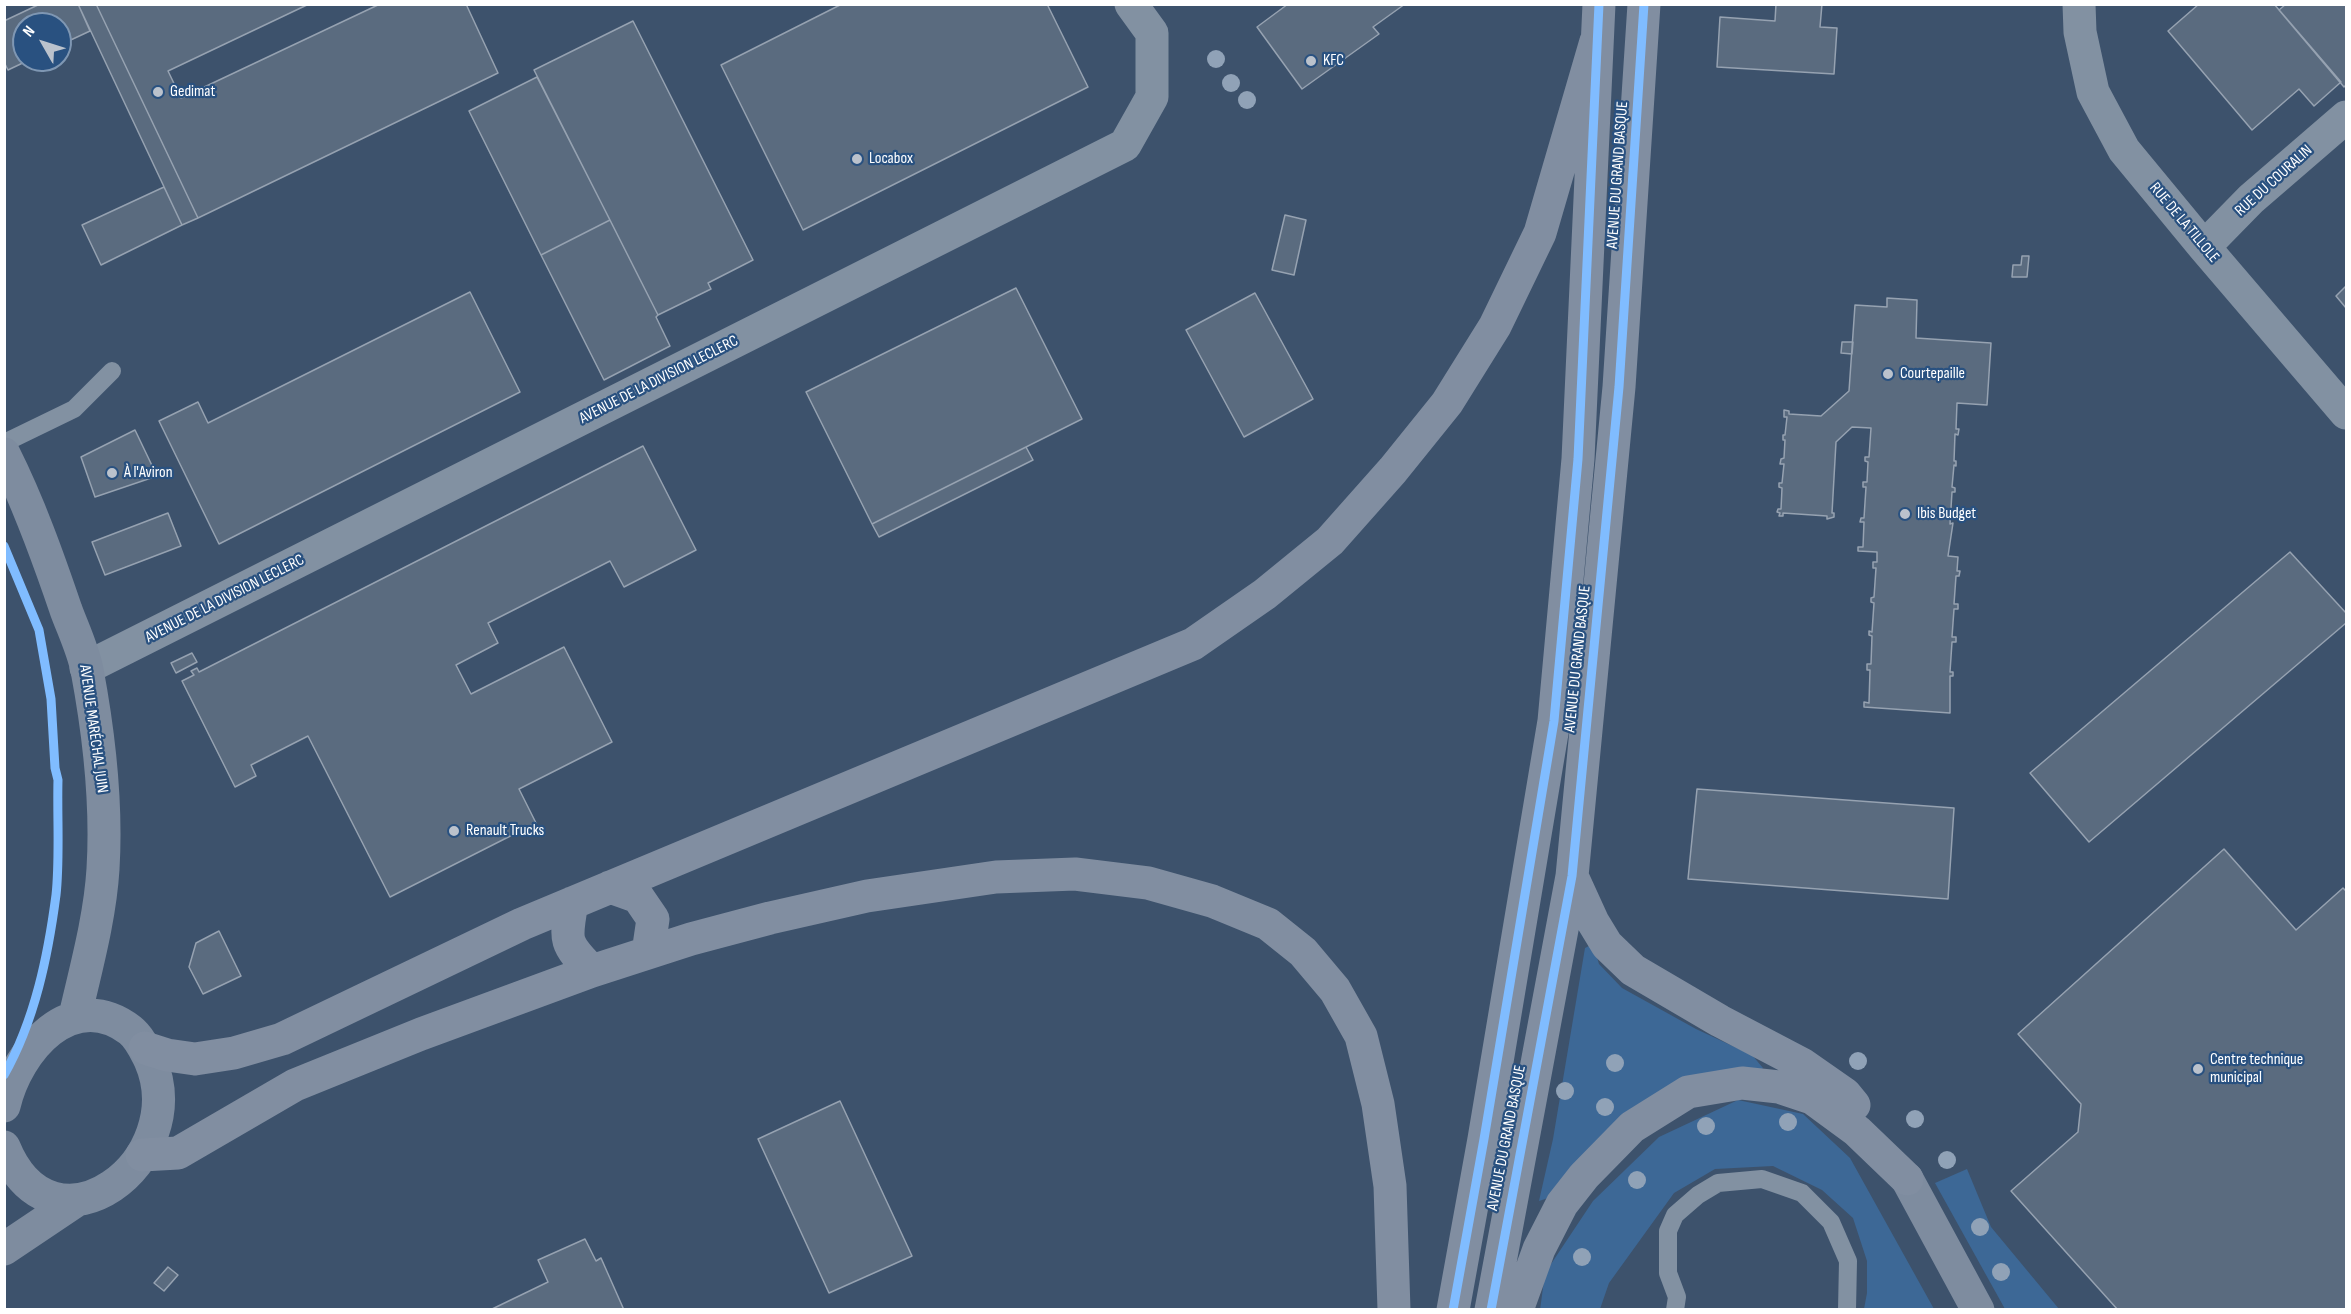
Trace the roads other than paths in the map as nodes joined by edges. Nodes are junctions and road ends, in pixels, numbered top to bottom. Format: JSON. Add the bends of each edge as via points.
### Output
{"nodes":[{"id":1,"x":1131,"y":4,"type":"edge"},
{"id":2,"x":1599,"y":4,"type":"edge"},
{"id":3,"x":1644,"y":4,"type":"edge"},
{"id":4,"x":2079,"y":4,"type":"edge"},
{"id":5,"x":1596,"y":41,"type":"junction"},
{"id":6,"x":2346,"y":117,"type":"edge"},
{"id":7,"x":2204,"y":247,"type":"junction"},
{"id":8,"x":112,"y":371,"type":"dead end"},
{"id":9,"x":2346,"y":413,"type":"edge"},
{"id":10,"x":4,"y":443,"type":"edge"},
{"id":11,"x":4,"y":454,"type":"edge"},
{"id":12,"x":86,"y":668,"type":"junction"},
{"id":13,"x":1572,"y":876,"type":"junction"},
{"id":14,"x":610,"y":887,"type":"junction"},
{"id":15,"x":572,"y":903,"type":"junction"},
{"id":16,"x":648,"y":953,"type":"junction"},
{"id":17,"x":592,"y":971,"type":"junction"},
{"id":18,"x":75,"y":1016,"type":"junction"},
{"id":19,"x":145,"y":1048,"type":"junction"},
{"id":20,"x":4,"y":1106,"type":"edge"},
{"id":21,"x":4,"y":1147,"type":"edge"},
{"id":22,"x":141,"y":1155,"type":"junction"},
{"id":23,"x":1907,"y":1179,"type":"junction"},
{"id":24,"x":77,"y":1200,"type":"junction"},
{"id":25,"x":4,"y":1249,"type":"edge"},
{"id":26,"x":1394,"y":1310,"type":"edge"},
{"id":27,"x":1453,"y":1310,"type":"edge"},
{"id":28,"x":1491,"y":1310,"type":"edge"},
{"id":29,"x":1518,"y":1310,"type":"edge"},
{"id":30,"x":1676,"y":1310,"type":"edge"},
{"id":31,"x":1847,"y":1310,"type":"edge"},
{"id":32,"x":1978,"y":1310,"type":"edge"}],
"edges":[{"from":1,"to":12,"type":"street","name":"AVENUE DE LA DIVISION LECLERC","via":[[1152,33],[1152,97],[1125,145]]},
{"from":2,"to":5,"type":"main road","name":"AVENUE DU GRAND BASQUE"},
{"from":3,"to":13,"type":"main road","name":"AVENUE DU GRAND BASQUE","via":[[1618,398]]},
{"from":4,"to":7,"type":"street","name":"RUE DE LA TILLOLE","via":[[2080,32],[2093,92],[2124,150]]},
{"from":5,"to":14,"type":"main road","via":[[1540,233],[1495,326],[1447,403],[1330,541],[1265,594],[1193,644]]},
{"from":5,"to":27,"type":"main road","name":"AVENUE DU GRAND BASQUE","via":[[1578,459],[1554,721]]},
{"from":6,"to":7,"type":"street","name":"RUE DU COURALIN","via":[[2251,199]]},
{"from":7,"to":9,"type":"street","name":"RUE DE LA TILLOLE"},
{"from":8,"to":10,"type":"lane","via":[[75,409]]},
{"from":11,"to":12,"type":"main road","name":"AVENUE MARÉCHAL JUIN","via":[[54,572]]},
{"from":12,"to":18,"type":"main road","name":"AVENUE MARÉCHAL JUIN","via":[[103,795],[103,869],[94,933]]},
{"from":13,"to":23,"type":"main road","via":[[1607,945],[1633,970],[1802,1064],[1845,1094],[1878,1134]]},
{"from":13,"to":28,"type":"main road","name":"AVENUE DU GRAND BASQUE"},
{"from":14,"to":15,"type":"main road"},
{"from":14,"to":16,"type":"main road","via":[[638,897],[653,919]]},
{"from":15,"to":17,"type":"main road","via":[[566,935],[575,954]]},
{"from":15,"to":19,"type":"main road","via":[[282,1039],[195,1059]]},
{"from":16,"to":17,"type":"main road"},
{"from":16,"to":26,"type":"main road","via":[[770,918],[867,896],[1019,876],[1075,874],[1148,883],[1212,901],[1268,924],[1303,952],[1335,990],[1360,1036],[1378,1104],[1390,1186]]},
{"from":17,"to":22,"type":"main road","via":[[295,1085],[178,1153]]},
{"from":18,"to":19,"type":"main road","via":[[101,1016],[118,1021]]},
{"from":18,"to":20,"type":"main road","via":[[54,1026],[36,1043],[21,1064]]},
{"from":19,"to":22,"type":"main road","via":[[154,1069],[159,1109],[154,1132]]},
{"from":21,"to":24,"type":"main road","via":[[27,1182],[44,1194]]},
{"from":22,"to":24,"type":"main road","via":[[109,1189]]},
{"from":23,"to":29,"type":"main road","via":[[1857,1131],[1812,1098],[1742,1083],[1688,1092],[1632,1127],[1562,1204],[1539,1248]]},
{"from":23,"to":32,"type":"main road"},
{"from":24,"to":25,"type":"main road"},
{"from":30,"to":31,"type":"lane","via":[[1677,1297],[1668,1273],[1668,1231],[1675,1215],[1718,1183],[1762,1179],[1802,1193],[1831,1222],[1848,1261]]}]}
